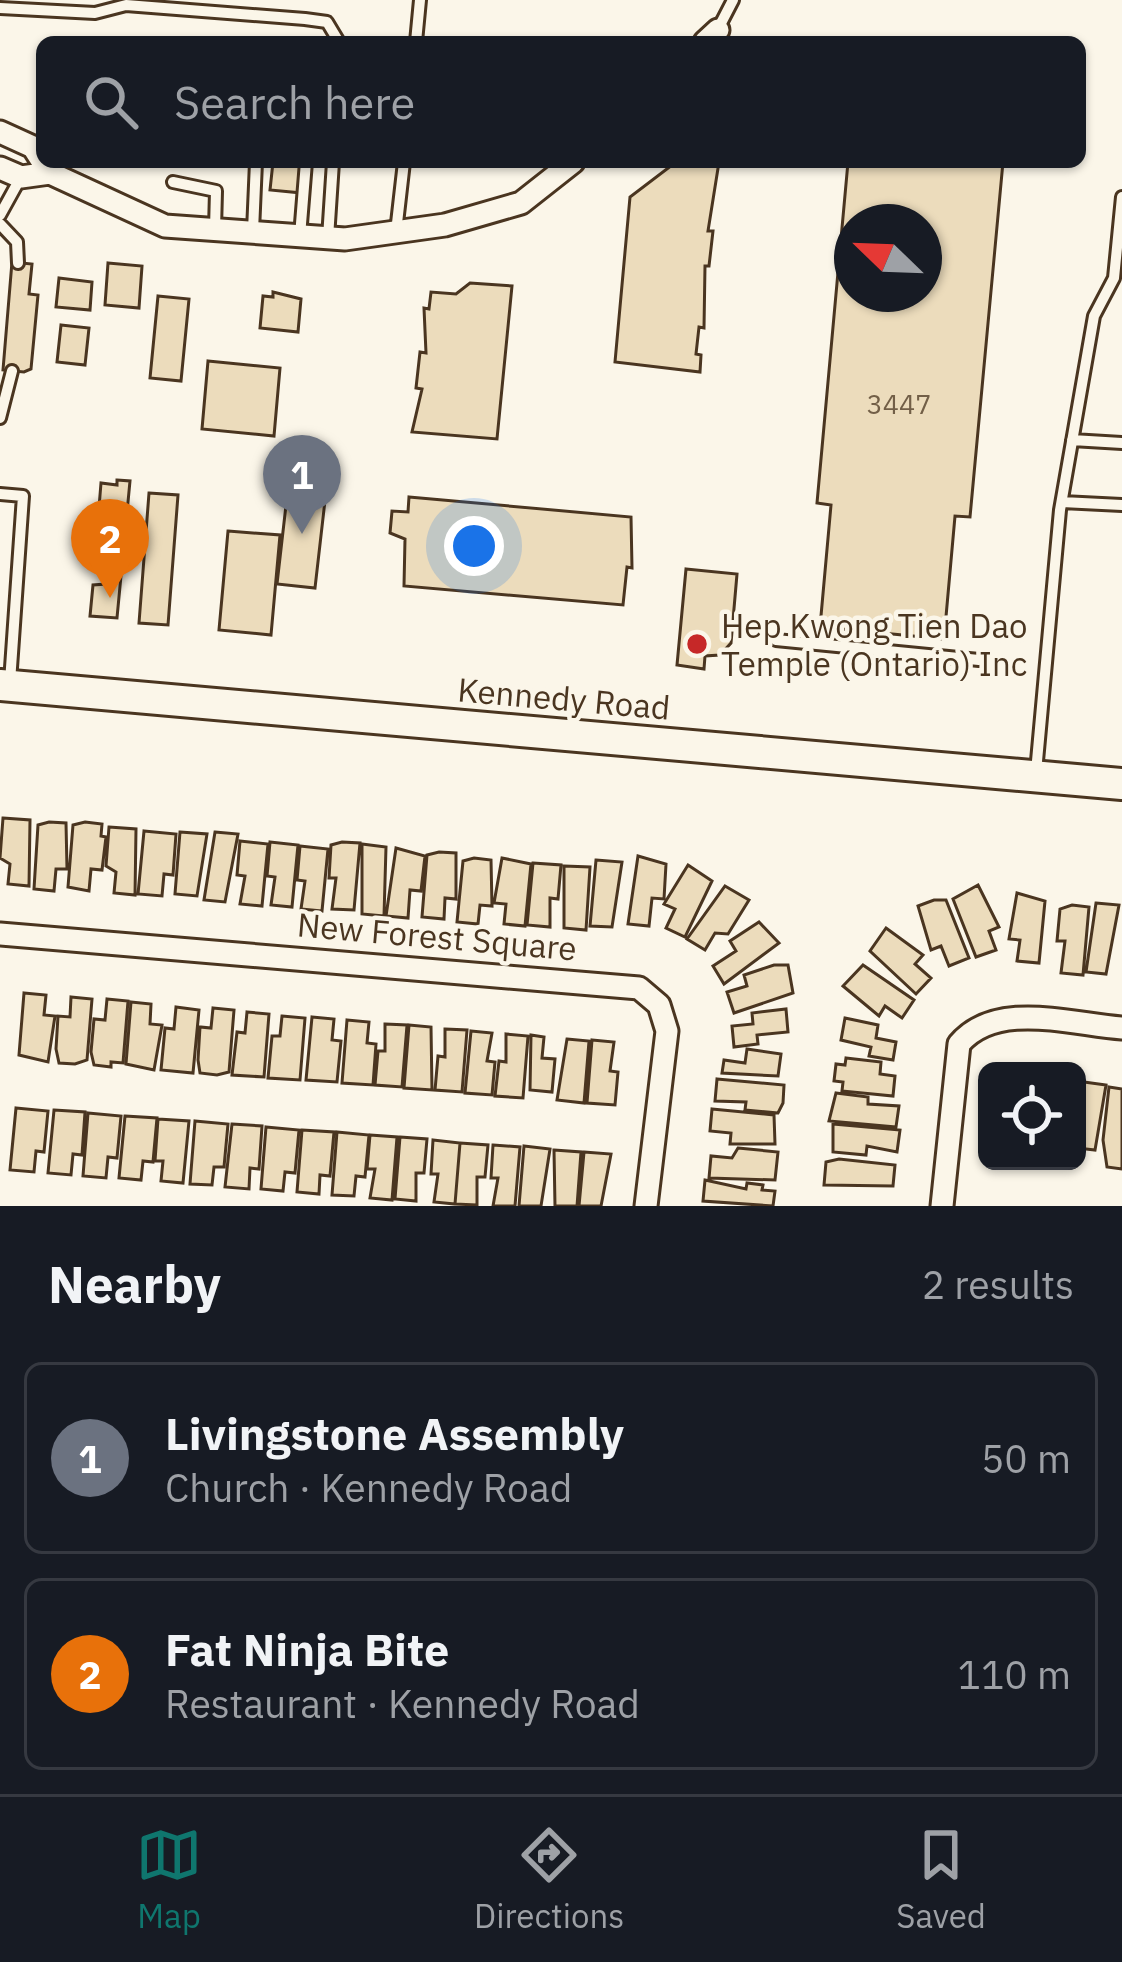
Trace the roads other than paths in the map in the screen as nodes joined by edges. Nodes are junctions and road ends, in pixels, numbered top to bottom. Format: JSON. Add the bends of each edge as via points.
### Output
{"nodes":[{"id":1,"x":420,"y":0,"type":"edge"},
{"id":2,"x":733,"y":0,"type":"edge"},
{"id":3,"x":0,"y":8,"type":"edge"},
{"id":4,"x":336,"y":36,"type":"edge"},
{"id":5,"x":417,"y":36,"type":"edge"},
{"id":6,"x":711,"y":36,"type":"edge"},
{"id":7,"x":0,"y":132,"type":"edge"},
{"id":8,"x":36,"y":150,"type":"edge"},
{"id":9,"x":51,"y":168,"type":"edge"},
{"id":10,"x":256,"y":168,"type":"edge"},
{"id":11,"x":306,"y":168,"type":"edge"},
{"id":12,"x":333,"y":168,"type":"edge"},
{"id":13,"x":403,"y":168,"type":"edge"},
{"id":14,"x":565,"y":168,"type":"edge"},
{"id":15,"x":10,"y":173,"type":"edge"},
{"id":16,"x":173,"y":182,"type":"dead end"},
{"id":17,"x":1122,"y":196,"type":"edge"},
{"id":18,"x":0,"y":215,"type":"edge"},
{"id":19,"x":0,"y":224,"type":"edge"},
{"id":20,"x":215,"y":232,"type":"junction"},
{"id":21,"x":253,"y":232,"type":"junction"},
{"id":22,"x":396,"y":232,"type":"junction"},
{"id":23,"x":300,"y":236,"type":"junction"},
{"id":24,"x":328,"y":238,"type":"junction"},
{"id":25,"x":1120,"y":242,"type":"edge"},
{"id":26,"x":18,"y":262,"type":"dead end"},
{"id":27,"x":12,"y":371,"type":"dead end"},
{"id":28,"x":0,"y":418,"type":"edge"},
{"id":29,"x":1072,"y":440,"type":"junction"},
{"id":30,"x":1122,"y":442,"type":"edge"},
{"id":31,"x":0,"y":494,"type":"edge"},
{"id":32,"x":1062,"y":502,"type":"junction"},
{"id":33,"x":1122,"y":505,"type":"edge"},
{"id":34,"x":776,"y":640,"type":"dead end"},
{"id":35,"x":979,"y":659,"type":"dead end"},
{"id":36,"x":5,"y":685,"type":"edge"},
{"id":37,"x":1036,"y":776,"type":"junction"},
{"id":38,"x":1122,"y":784,"type":"edge"},
{"id":39,"x":0,"y":934,"type":"edge"},
{"id":40,"x":1122,"y":1028,"type":"edge"},
{"id":41,"x":646,"y":1206,"type":"edge"},
{"id":42,"x":942,"y":1206,"type":"edge"}],
"edges":[{"from":1,"to":5,"type":"lane"},
{"from":2,"to":6,"type":"lane"},
{"from":3,"to":4,"type":"lane","via":[[95,13],[126,5],[305,19],[327,22]]},
{"from":7,"to":8,"type":"street"},
{"from":9,"to":20,"type":"street","via":[[164,226]]},
{"from":10,"to":21,"type":"lane"},
{"from":11,"to":23,"type":"lane"},
{"from":12,"to":24,"type":"lane"},
{"from":13,"to":22,"type":"lane"},
{"from":14,"to":22,"type":"street","via":[[521,203]]},
{"from":15,"to":18,"type":"lane"},
{"from":16,"to":20,"type":"lane","via":[[216,191]]},
{"from":17,"to":25,"type":"lane"},
{"from":19,"to":26,"type":"lane","via":[[17,242]]},
{"from":20,"to":21,"type":"street"},
{"from":21,"to":23,"type":"street"},
{"from":22,"to":24,"type":"street"},
{"from":23,"to":24,"type":"street"},
{"from":25,"to":29,"type":"lane","via":[[1114,278],[1094,316]]},
{"from":27,"to":28,"type":"lane"},
{"from":29,"to":30,"type":"lane"},
{"from":29,"to":32,"type":"lane"},
{"from":31,"to":36,"type":"lane","via":[[23,496]]},
{"from":32,"to":33,"type":"lane"},
{"from":32,"to":37,"type":"lane"},
{"from":34,"to":35,"type":"lane"},
{"from":36,"to":37,"type":"main road","name":"Kennedy Road"},
{"from":37,"to":38,"type":"main road","name":"Kennedy Road"},
{"from":39,"to":41,"type":"street","name":"New Forest Square","via":[[639,988],[659,1005],[667,1030]]},
{"from":40,"to":42,"type":"street","via":[[993,1018],[971,1029],[959,1044]]}]}
